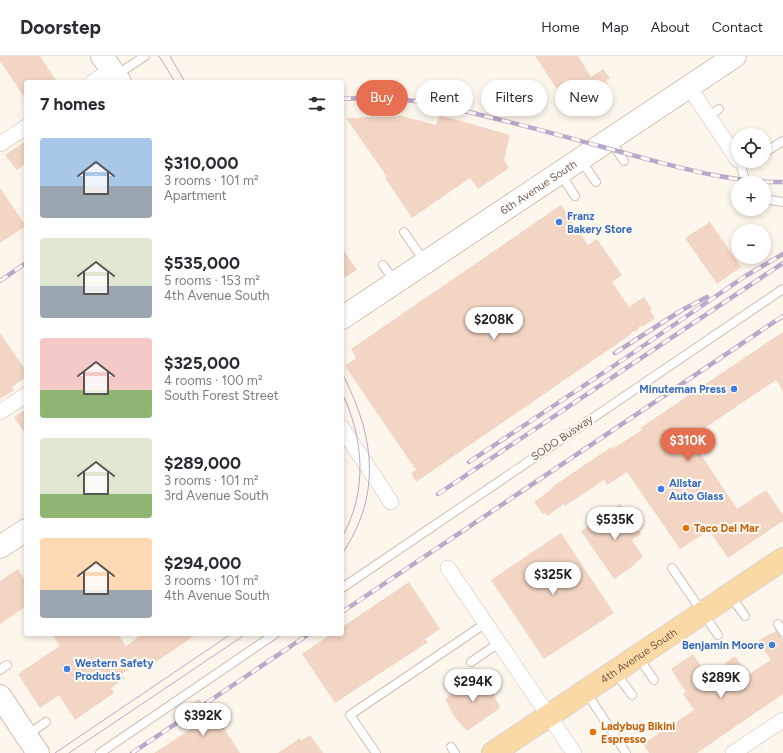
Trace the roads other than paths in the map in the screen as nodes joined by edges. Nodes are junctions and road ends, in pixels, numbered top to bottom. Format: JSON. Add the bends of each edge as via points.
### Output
{"nodes":[{"id":1,"x":145,"y":56,"type":"edge"},
{"id":2,"x":735,"y":56,"type":"edge"},
{"id":3,"x":112,"y":71,"type":"edge"},
{"id":4,"x":96,"y":80,"type":"edge"},
{"id":5,"x":689,"y":87,"type":"junction"},
{"id":6,"x":24,"y":128,"type":"edge"},
{"id":7,"x":610,"y":140,"type":"junction"},
{"id":8,"x":783,"y":140,"type":"edge"},
{"id":9,"x":0,"y":144,"type":"edge"},
{"id":10,"x":731,"y":144,"type":"edge"},
{"id":11,"x":771,"y":148,"type":"edge"},
{"id":12,"x":580,"y":159,"type":"junction"},
{"id":13,"x":624,"y":161,"type":"dead end"},
{"id":14,"x":560,"y":173,"type":"junction"},
{"id":15,"x":596,"y":182,"type":"dead end"},
{"id":16,"x":575,"y":196,"type":"dead end"},
{"id":17,"x":771,"y":200,"type":"edge"},
{"id":18,"x":783,"y":202,"type":"edge"},
{"id":19,"x":404,"y":232,"type":"dead end"},
{"id":20,"x":426,"y":263,"type":"junction"},
{"id":21,"x":382,"y":265,"type":"dead end"},
{"id":22,"x":395,"y":283,"type":"junction"},
{"id":23,"x":783,"y":289,"type":"edge"},
{"id":24,"x":344,"y":317,"type":"edge"},
{"id":25,"x":24,"y":396,"type":"edge"},
{"id":26,"x":0,"y":412,"type":"edge"},
{"id":27,"x":344,"y":431,"type":"edge"},
{"id":28,"x":391,"y":502,"type":"dead end"},
{"id":29,"x":24,"y":534,"type":"edge"},
{"id":30,"x":0,"y":547,"type":"edge"},
{"id":31,"x":783,"y":558,"type":"edge"},
{"id":32,"x":448,"y":568,"type":"dead end"},
{"id":33,"x":672,"y":568,"type":"dead end"},
{"id":34,"x":344,"y":587,"type":"edge"},
{"id":35,"x":730,"y":594,"type":"junction"},
{"id":36,"x":703,"y":612,"type":"junction"},
{"id":37,"x":745,"y":616,"type":"dead end"},
{"id":38,"x":486,"y":623,"type":"junction"},
{"id":39,"x":778,"y":624,"type":"dead end"},
{"id":40,"x":783,"y":632,"type":"edge"},
{"id":41,"x":718,"y":635,"type":"dead end"},
{"id":42,"x":272,"y":636,"type":"edge"},
{"id":43,"x":499,"y":643,"type":"junction"},
{"id":44,"x":638,"y":656,"type":"junction"},
{"id":45,"x":471,"y":662,"type":"dead end"},
{"id":46,"x":615,"y":672,"type":"junction"},
{"id":47,"x":654,"y":680,"type":"dead end"},
{"id":48,"x":586,"y":691,"type":"junction"},
{"id":49,"x":0,"y":696,"type":"edge"},
{"id":50,"x":632,"y":696,"type":"dead end"},
{"id":51,"x":549,"y":716,"type":"junction"},
{"id":52,"x":783,"y":720,"type":"edge"},
{"id":53,"x":46,"y":722,"type":"dead end"},
{"id":54,"x":32,"y":744,"type":"edge"},
{"id":55,"x":100,"y":753,"type":"edge"},
{"id":56,"x":376,"y":753,"type":"edge"},
{"id":57,"x":493,"y":753,"type":"edge"},
{"id":58,"x":574,"y":753,"type":"edge"},
{"id":59,"x":626,"y":753,"type":"edge"},
{"id":60,"x":733,"y":753,"type":"edge"}],
"edges":[{"from":1,"to":3,"type":"lane"},
{"from":2,"to":5,"type":"main road","name":"6th Avenue South"},
{"from":3,"to":4,"type":"street"},
{"from":5,"to":7,"type":"main road","name":"6th Avenue South"},
{"from":5,"to":10,"type":"street","via":[[714,113]]},
{"from":6,"to":9,"type":"street"},
{"from":7,"to":12,"type":"main road","name":"6th Avenue South"},
{"from":7,"to":13,"type":"lane"},
{"from":8,"to":11,"type":"lane"},
{"from":12,"to":14,"type":"main road","name":"6th Avenue South"},
{"from":12,"to":15,"type":"lane"},
{"from":14,"to":16,"type":"lane"},
{"from":14,"to":20,"type":"main road","name":"6th Avenue South"},
{"from":17,"to":18,"type":"lane"},
{"from":19,"to":20,"type":"lane"},
{"from":20,"to":22,"type":"main road","name":"6th Avenue South"},
{"from":21,"to":22,"type":"lane"},
{"from":22,"to":24,"type":"main road","name":"6th Avenue South"},
{"from":23,"to":34,"type":"lane","name":"SODO Busway"},
{"from":25,"to":26,"type":"street"},
{"from":27,"to":28,"type":"street"},
{"from":29,"to":30,"type":"main road"},
{"from":31,"to":35,"type":"main road","name":"4th Avenue South"},
{"from":32,"to":38,"type":"street"},
{"from":33,"to":36,"type":"lane"},
{"from":35,"to":36,"type":"main road","name":"4th Avenue South"},
{"from":35,"to":37,"type":"lane"},
{"from":36,"to":41,"type":"lane"},
{"from":36,"to":44,"type":"main road","name":"4th Avenue South"},
{"from":38,"to":43,"type":"street"},
{"from":38,"to":56,"type":"lane","via":[[350,714]]},
{"from":39,"to":40,"type":"lane"},
{"from":42,"to":55,"type":"lane"},
{"from":43,"to":45,"type":"lane"},
{"from":43,"to":51,"type":"street"},
{"from":44,"to":46,"type":"main road","name":"4th Avenue South"},
{"from":44,"to":47,"type":"lane"},
{"from":46,"to":48,"type":"main road","name":"4th Avenue South"},
{"from":46,"to":50,"type":"lane"},
{"from":48,"to":51,"type":"main road","name":"4th Avenue South"},
{"from":48,"to":59,"type":"lane"},
{"from":49,"to":54,"type":"main road"},
{"from":51,"to":57,"type":"main road","name":"4th Avenue South"},
{"from":51,"to":58,"type":"street"},
{"from":52,"to":60,"type":"street"},
{"from":53,"to":54,"type":"lane"}]}
